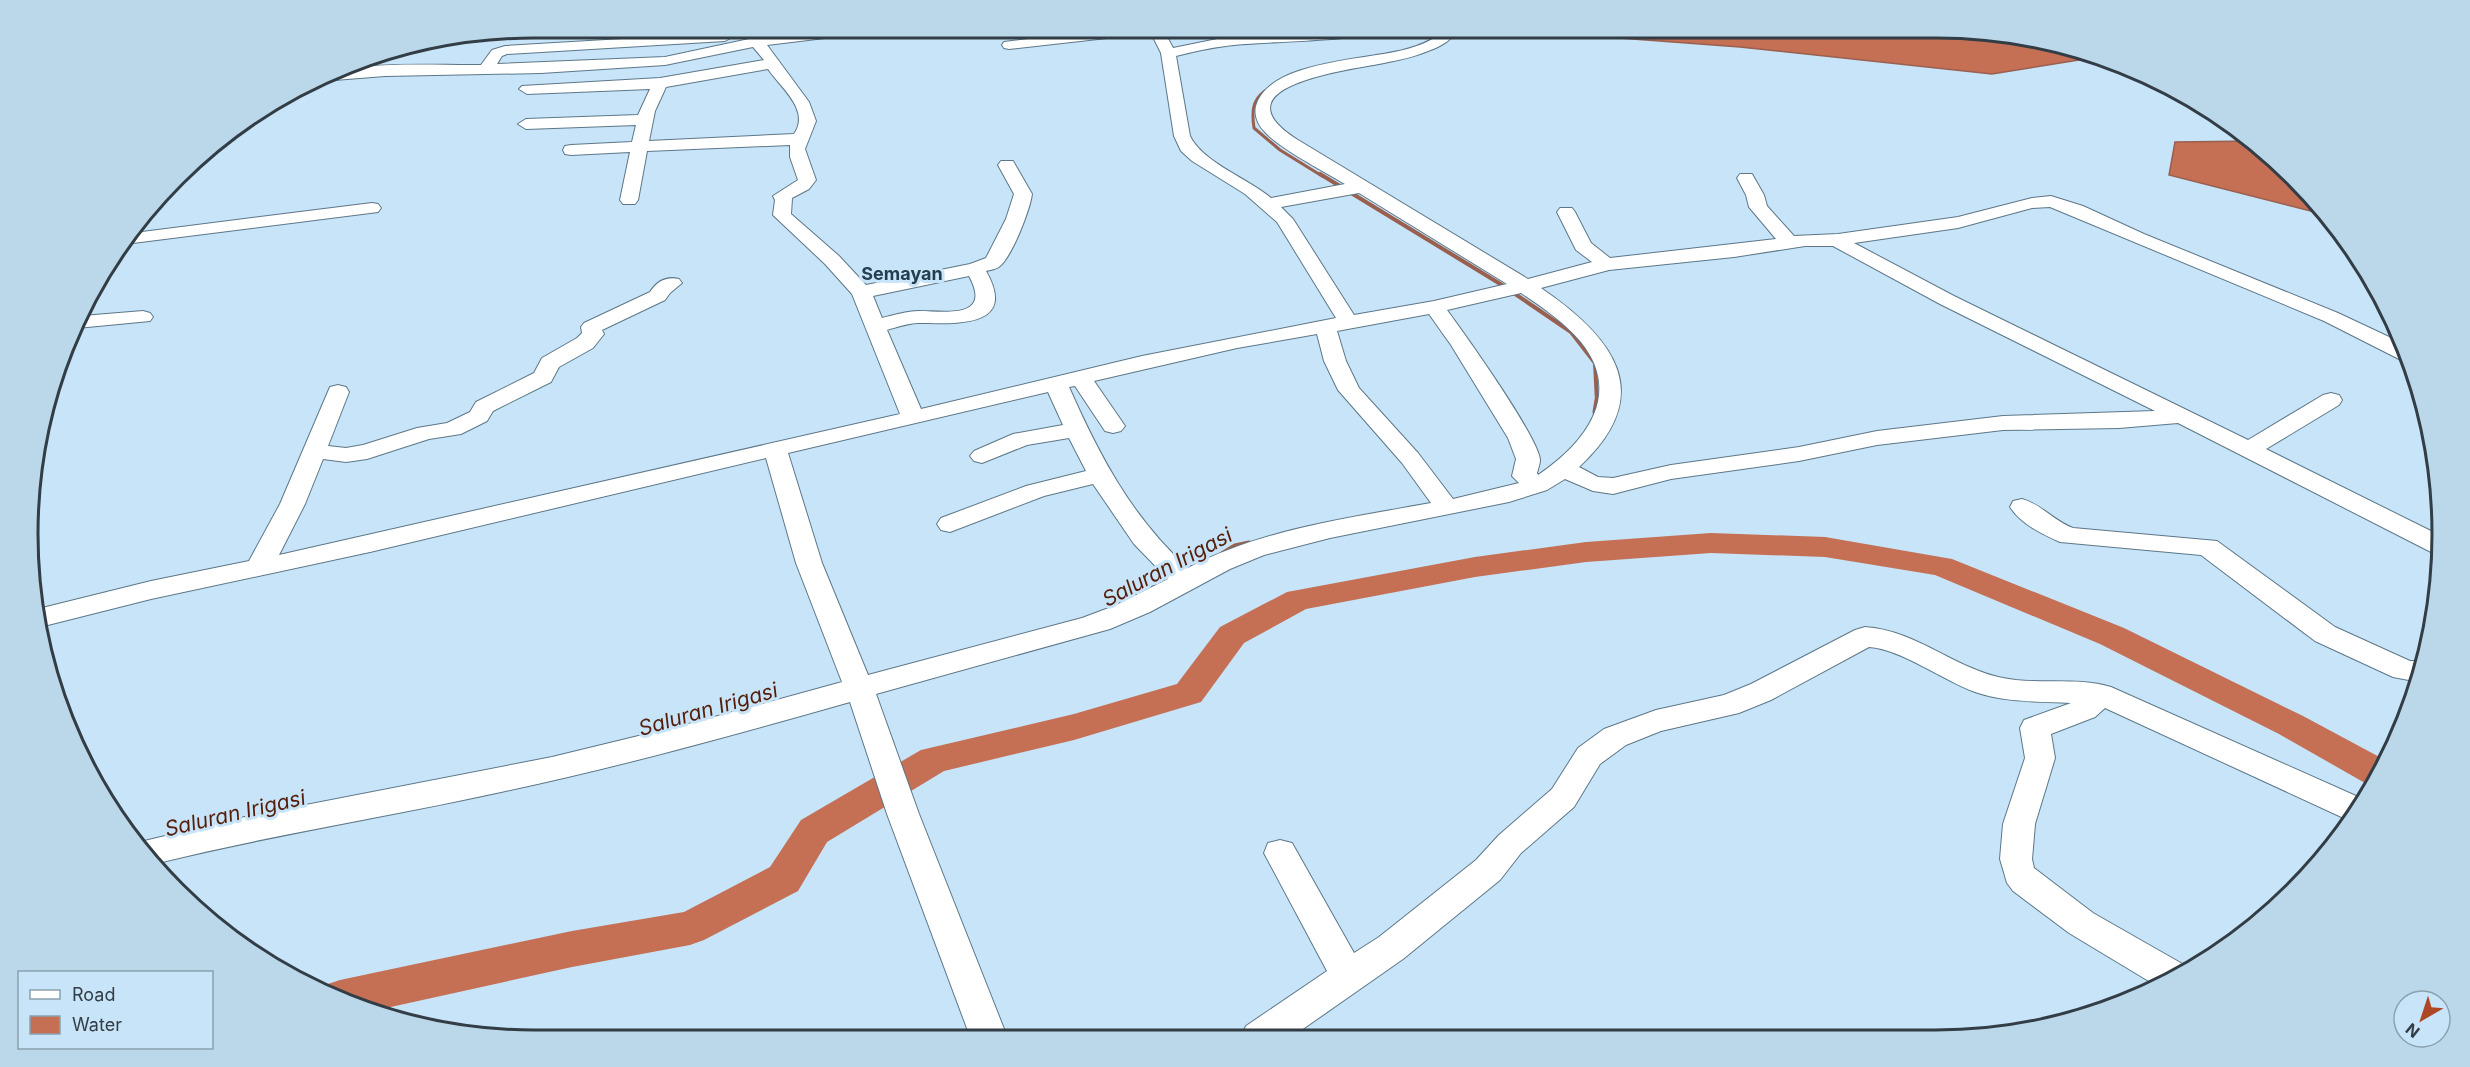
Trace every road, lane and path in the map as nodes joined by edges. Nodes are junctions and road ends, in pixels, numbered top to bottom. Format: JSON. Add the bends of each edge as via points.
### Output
{"nodes":[{"id":1,"x":745,"y":38,"type":"edge"},
{"id":2,"x":757,"y":38,"type":"edge"},
{"id":3,"x":1069,"y":38,"type":"edge"},
{"id":4,"x":1160,"y":38,"type":"edge"},
{"id":5,"x":1227,"y":38,"type":"edge"},
{"id":6,"x":1444,"y":38,"type":"edge"},
{"id":7,"x":1009,"y":45,"type":"dead end"},
{"id":8,"x":1168,"y":53,"type":"junction"},
{"id":9,"x":773,"y":63,"type":"junction"},
{"id":10,"x":346,"y":74,"type":"edge"},
{"id":11,"x":660,"y":83,"type":"junction"},
{"id":12,"x":526,"y":89,"type":"dead end"},
{"id":13,"x":645,"y":120,"type":"junction"},
{"id":14,"x":526,"y":124,"type":"dead end"},
{"id":15,"x":800,"y":139,"type":"junction"},
{"id":16,"x":641,"y":147,"type":"junction"},
{"id":17,"x":571,"y":150,"type":"dead end"},
{"id":18,"x":1007,"y":165,"type":"dead end"},
{"id":19,"x":1746,"y":178,"type":"dead end"},
{"id":20,"x":1362,"y":187,"type":"junction"},
{"id":21,"x":630,"y":200,"type":"dead end"},
{"id":22,"x":1269,"y":204,"type":"junction"},
{"id":23,"x":372,"y":208,"type":"dead end"},
{"id":24,"x":1566,"y":212,"type":"dead end"},
{"id":25,"x":136,"y":237,"type":"edge"},
{"id":26,"x":1838,"y":240,"type":"junction"},
{"id":27,"x":1789,"y":242,"type":"junction"},
{"id":28,"x":1606,"y":264,"type":"junction"},
{"id":29,"x":975,"y":269,"type":"junction"},
{"id":30,"x":672,"y":283,"type":"dead end"},
{"id":31,"x":1516,"y":286,"type":"junction"},
{"id":32,"x":861,"y":292,"type":"junction"},
{"id":33,"x":1434,"y":306,"type":"junction"},
{"id":34,"x":143,"y":317,"type":"dead end"},
{"id":35,"x":86,"y":321,"type":"edge"},
{"id":36,"x":1337,"y":323,"type":"junction"},
{"id":37,"x":876,"y":326,"type":"junction"},
{"id":38,"x":2397,"y":349,"type":"edge"},
{"id":39,"x":1081,"y":378,"type":"junction"},
{"id":40,"x":1056,"y":384,"type":"junction"},
{"id":41,"x":338,"y":392,"type":"dead end"},
{"id":42,"x":2331,"y":400,"type":"dead end"},
{"id":43,"x":2182,"y":416,"type":"junction"},
{"id":44,"x":913,"y":418,"type":"junction"},
{"id":45,"x":1113,"y":426,"type":"dead end"},
{"id":46,"x":1076,"y":430,"type":"junction"},
{"id":47,"x":775,"y":449,"type":"junction"},
{"id":48,"x":2249,"y":449,"type":"junction"},
{"id":49,"x":313,"y":452,"type":"junction"},
{"id":50,"x":982,"y":456,"type":"dead end"},
{"id":51,"x":1563,"y":468,"type":"junction"},
{"id":52,"x":1098,"y":474,"type":"junction"},
{"id":53,"x":1532,"y":482,"type":"junction"},
{"id":54,"x":1444,"y":504,"type":"junction"},
{"id":55,"x":2022,"y":507,"type":"dead end"},
{"id":56,"x":950,"y":524,"type":"dead end"},
{"id":57,"x":2432,"y":542,"type":"edge"},
{"id":58,"x":258,"y":567,"type":"junction"},
{"id":59,"x":1181,"y":577,"type":"junction"},
{"id":60,"x":45,"y":617,"type":"edge"},
{"id":61,"x":2413,"y":672,"type":"edge"},
{"id":62,"x":856,"y":682,"type":"junction"},
{"id":63,"x":2101,"y":696,"type":"junction"},
{"id":64,"x":2350,"y":808,"type":"edge"},
{"id":65,"x":153,"y":851,"type":"edge"},
{"id":66,"x":1280,"y":853,"type":"dead end"},
{"id":67,"x":2166,"y":973,"type":"edge"},
{"id":68,"x":1349,"y":977,"type":"junction"},
{"id":69,"x":987,"y":1030,"type":"edge"},
{"id":70,"x":1271,"y":1030,"type":"edge"}],
"edges":[{"from":1,"to":10,"type":"street","via":[[665,61]]},
{"from":2,"to":9,"type":"street"},
{"from":3,"to":7,"type":"street"},
{"from":4,"to":8,"type":"street"},
{"from":5,"to":8,"type":"street"},
{"from":6,"to":20,"type":"street","via":[[1427,46],[1295,78],[1267,96],[1265,119],[1272,130]]},
{"from":8,"to":22,"type":"street","via":[[1187,147]]},
{"from":9,"to":11,"type":"street"},
{"from":9,"to":15,"type":"street","via":[[804,107],[810,124]]},
{"from":11,"to":12,"type":"street"},
{"from":11,"to":13,"type":"street"},
{"from":13,"to":14,"type":"street"},
{"from":13,"to":16,"type":"street"},
{"from":15,"to":16,"type":"street"},
{"from":15,"to":32,"type":"street","via":[[798,156],[807,180],[782,196],[782,215]]},
{"from":16,"to":17,"type":"street"},
{"from":16,"to":21,"type":"street"},
{"from":18,"to":29,"type":"street","via":[[1023,199],[995,259]]},
{"from":19,"to":27,"type":"street","via":[[1758,207]]},
{"from":20,"to":22,"type":"street","via":[[1296,196]]},
{"from":20,"to":31,"type":"street"},
{"from":22,"to":36,"type":"street","via":[[1284,219]]},
{"from":23,"to":25,"type":"street"},
{"from":24,"to":28,"type":"street","via":[[1583,246]]},
{"from":26,"to":27,"type":"street"},
{"from":26,"to":38,"type":"street","via":[[1958,222],[2051,201],[2331,317]]},
{"from":26,"to":43,"type":"street","via":[[1937,295]]},
{"from":27,"to":28,"type":"street"},
{"from":28,"to":31,"type":"street"},
{"from":29,"to":32,"type":"street"},
{"from":29,"to":37,"type":"street","via":[[987,297],[981,310],[959,318],[916,317]]},
{"from":30,"to":49,"type":"street","via":[[658,295],[591,327],[593,334],[588,341],[550,363],[544,376],[484,407],[479,416],[459,427],[352,455]]},
{"from":31,"to":33,"type":"street"},
{"from":31,"to":51,"type":"street","via":[[1558,309],[1582,330],[1601,357],[1609,378],[1610,408],[1604,423]]},
{"from":32,"to":37,"type":"street"},
{"from":33,"to":36,"type":"street"},
{"from":33,"to":53,"type":"street","via":[[1520,438]]},
{"from":34,"to":35,"type":"street"},
{"from":36,"to":39,"type":"street"},
{"from":36,"to":54,"type":"street","via":[[1335,361],[1350,390],[1410,458]]},
{"from":37,"to":44,"type":"street"},
{"from":39,"to":40,"type":"street"},
{"from":39,"to":45,"type":"street"},
{"from":40,"to":44,"type":"street"},
{"from":40,"to":46,"type":"street"},
{"from":41,"to":49,"type":"street"},
{"from":42,"to":48,"type":"street"},
{"from":43,"to":48,"type":"street"},
{"from":43,"to":51,"type":"street","via":[[2003,423],[1877,438],[1671,472],[1612,486],[1589,482]]},
{"from":44,"to":47,"type":"street"},
{"from":46,"to":50,"type":"street","via":[[1021,439]]},
{"from":46,"to":52,"type":"street"},
{"from":47,"to":58,"type":"street"},
{"from":47,"to":62,"type":"street","via":[[809,563]]},
{"from":48,"to":57,"type":"street"},
{"from":49,"to":58,"type":"street"},
{"from":51,"to":53,"type":"street"},
{"from":52,"to":56,"type":"street","via":[[1035,491]]},
{"from":52,"to":59,"type":"street","via":[[1136,533]]},
{"from":53,"to":54,"type":"street"},
{"from":54,"to":59,"type":"street","via":[[1258,548]]},
{"from":55,"to":61,"type":"street","via":[[2049,528],[2069,536],[2208,548],[2335,639]]},
{"from":58,"to":60,"type":"street"},
{"from":59,"to":62,"type":"street","via":[[1104,621]]},
{"from":62,"to":65,"type":"street","via":[[769,716],[550,770]]},
{"from":62,"to":69,"type":"street"},
{"from":63,"to":64,"type":"street"},
{"from":63,"to":67,"type":"street","via":[[2085,709],[2035,728],[2040,758],[2019,824],[2017,868],[2025,881],[2081,923]]},
{"from":63,"to":68,"type":"street","via":[[2008,691],[1865,636],[1729,705],[1656,721],[1615,737],[1589,756],[1563,798],[1510,844],[1488,870]]},
{"from":66,"to":68,"type":"street"},
{"from":68,"to":70,"type":"street"}]}
